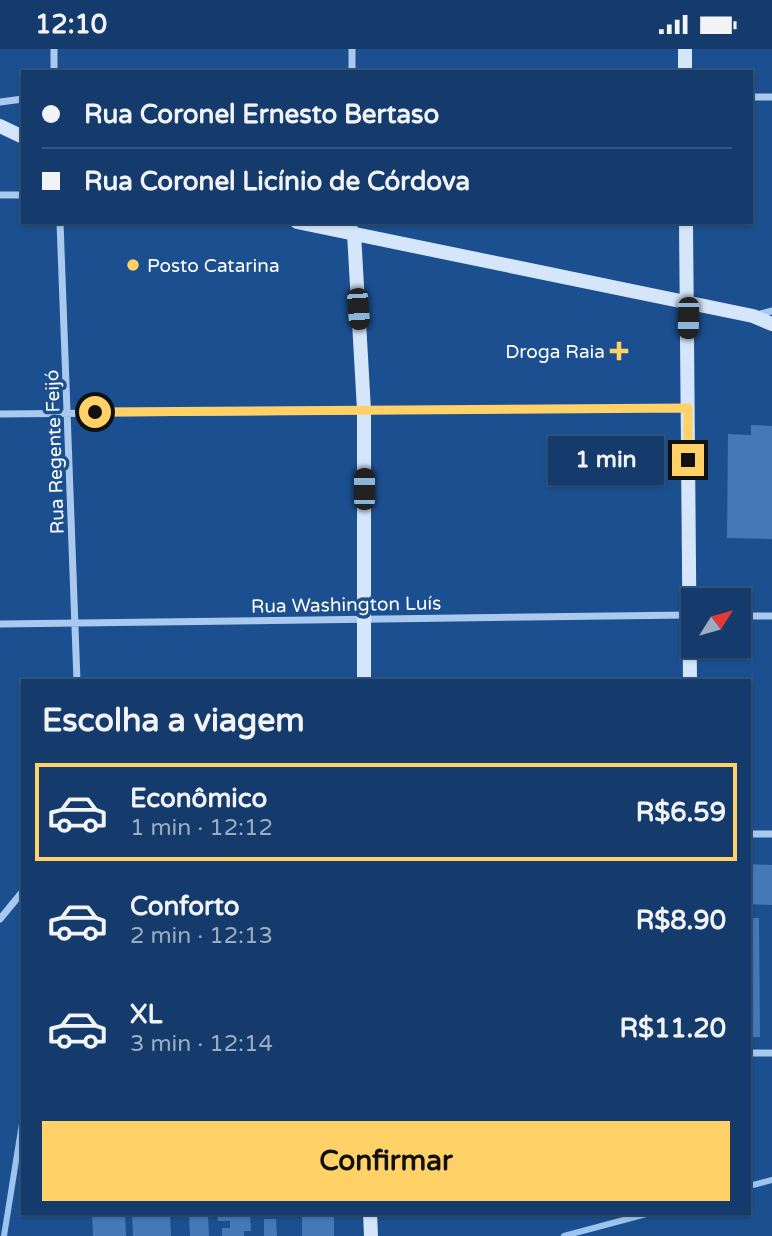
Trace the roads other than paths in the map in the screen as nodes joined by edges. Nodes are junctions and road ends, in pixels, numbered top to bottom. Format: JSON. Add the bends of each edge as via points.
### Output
{"nodes":[{"id":1,"x":54,"y":49,"type":"edge"},
{"id":2,"x":352,"y":49,"type":"edge"},
{"id":3,"x":685,"y":49,"type":"edge"},
{"id":4,"x":54,"y":70,"type":"edge"},
{"id":5,"x":352,"y":70,"type":"edge"},
{"id":6,"x":685,"y":70,"type":"edge"},
{"id":7,"x":753,"y":97,"type":"edge"},
{"id":8,"x":772,"y":97,"type":"edge"},
{"id":9,"x":21,"y":99,"type":"edge"},
{"id":10,"x":0,"y":101,"type":"edge"},
{"id":11,"x":0,"y":126,"type":"edge"},
{"id":12,"x":21,"y":137,"type":"edge"},
{"id":13,"x":0,"y":195,"type":"edge"},
{"id":14,"x":21,"y":195,"type":"edge"},
{"id":15,"x":60,"y":224,"type":"edge"},
{"id":16,"x":316,"y":224,"type":"edge"},
{"id":17,"x":686,"y":224,"type":"edge"},
{"id":18,"x":354,"y":228,"type":"edge"},
{"id":19,"x":688,"y":302,"type":"junction"},
{"id":20,"x":772,"y":311,"type":"edge"},
{"id":21,"x":753,"y":316,"type":"junction"},
{"id":22,"x":772,"y":324,"type":"edge"},
{"id":23,"x":688,"y":408,"type":"junction"},
{"id":24,"x":364,"y":410,"type":"junction"},
{"id":25,"x":68,"y":412,"type":"junction"},
{"id":26,"x":0,"y":414,"type":"edge"},
{"id":27,"x":691,"y":588,"type":"edge"},
{"id":28,"x":681,"y":615,"type":"edge"},
{"id":29,"x":751,"y":616,"type":"edge"},
{"id":30,"x":772,"y":616,"type":"edge"},
{"id":31,"x":364,"y":619,"type":"junction"},
{"id":32,"x":76,"y":623,"type":"junction"},
{"id":33,"x":0,"y":624,"type":"edge"},
{"id":34,"x":690,"y":658,"type":"edge"},
{"id":35,"x":77,"y":679,"type":"edge"},
{"id":36,"x":364,"y":679,"type":"edge"},
{"id":37,"x":690,"y":679,"type":"edge"},
{"id":38,"x":751,"y":834,"type":"edge"},
{"id":39,"x":772,"y":834,"type":"edge"},
{"id":40,"x":21,"y":893,"type":"edge"},
{"id":41,"x":0,"y":919,"type":"edge"},
{"id":42,"x":751,"y":1053,"type":"edge"},
{"id":43,"x":772,"y":1053,"type":"edge"},
{"id":44,"x":370,"y":1215,"type":"edge"},
{"id":45,"x":371,"y":1236,"type":"edge"}],
"edges":[{"from":1,"to":4,"type":"street"},
{"from":2,"to":5,"type":"street"},
{"from":3,"to":6,"type":"street"},
{"from":7,"to":8,"type":"street"},
{"from":9,"to":10,"type":"street"},
{"from":11,"to":12,"type":"street"},
{"from":13,"to":14,"type":"street"},
{"from":15,"to":25,"type":"street","name":"Rua Regente Feijó"},
{"from":16,"to":18,"type":"street"},
{"from":17,"to":19,"type":"street"},
{"from":18,"to":19,"type":"street"},
{"from":18,"to":24,"type":"street"},
{"from":19,"to":21,"type":"street"},
{"from":19,"to":23,"type":"street"},
{"from":20,"to":21,"type":"street"},
{"from":21,"to":22,"type":"street"},
{"from":23,"to":24,"type":"street"},
{"from":23,"to":27,"type":"street"},
{"from":24,"to":25,"type":"street"},
{"from":24,"to":31,"type":"street"},
{"from":25,"to":26,"type":"street"},
{"from":25,"to":32,"type":"street","name":"Rua Regente Feijó"},
{"from":28,"to":31,"type":"street","name":"Rua Washington Luís"},
{"from":29,"to":30,"type":"street"},
{"from":31,"to":32,"type":"street","name":"Rua Washington Luís"},
{"from":31,"to":36,"type":"street"},
{"from":32,"to":33,"type":"street","name":"Rua Washington Luís"},
{"from":32,"to":35,"type":"street","name":"Rua Regente Feijó"},
{"from":34,"to":37,"type":"street"},
{"from":38,"to":39,"type":"street"},
{"from":40,"to":41,"type":"street"},
{"from":42,"to":43,"type":"street"},
{"from":44,"to":45,"type":"street"}]}
